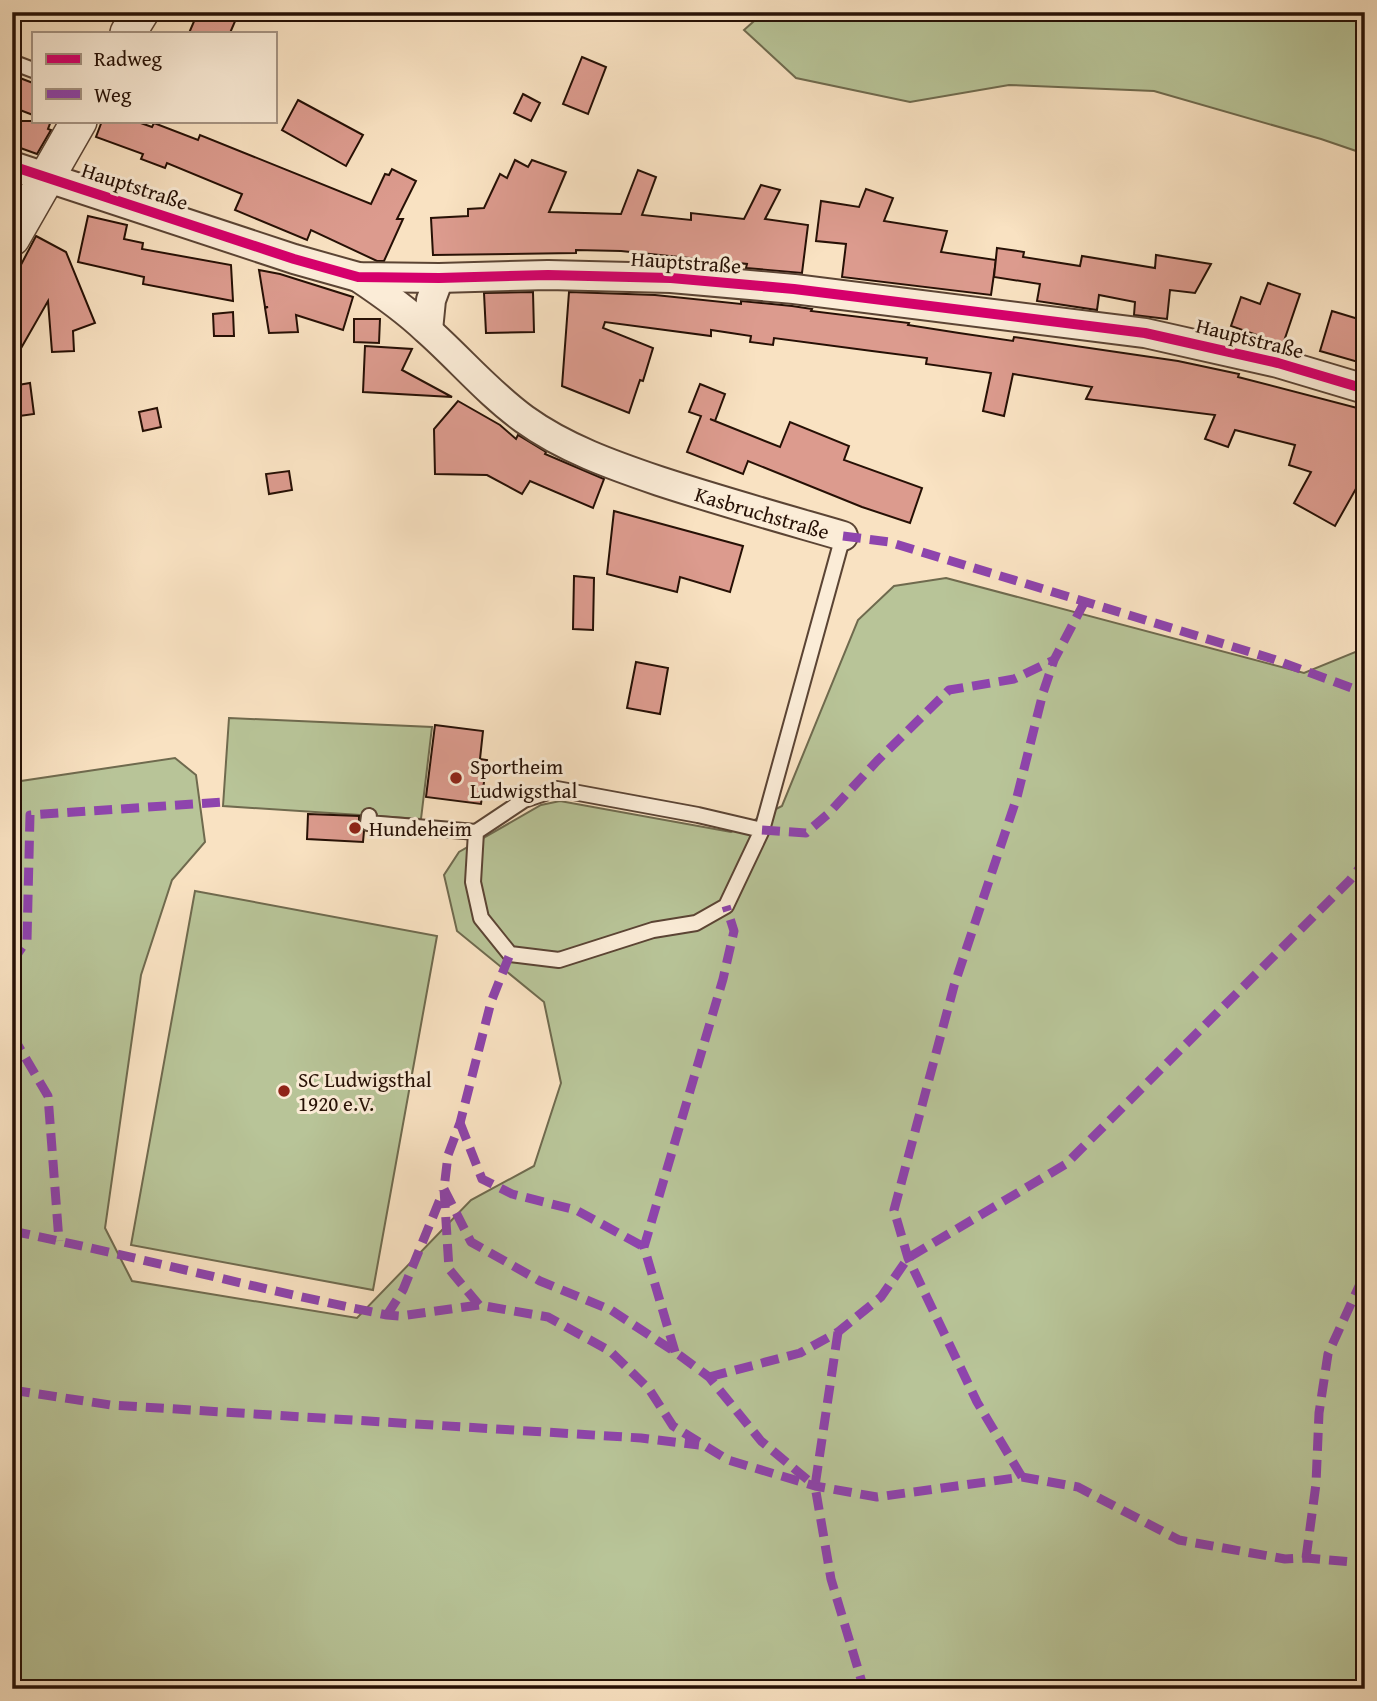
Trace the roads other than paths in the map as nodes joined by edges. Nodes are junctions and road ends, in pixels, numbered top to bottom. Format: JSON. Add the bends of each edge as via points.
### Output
{"nodes":[{"id":1,"x":141,"y":12,"type":"edge"},
{"id":2,"x":129,"y":32,"type":"edge"},
{"id":3,"x":12,"y":62,"type":"edge"},
{"id":4,"x":32,"y":70,"type":"edge"},
{"id":5,"x":78,"y":122,"type":"edge"},
{"id":6,"x":12,"y":166,"type":"edge"},
{"id":7,"x":47,"y":177,"type":"junction"},
{"id":8,"x":12,"y":238,"type":"edge"},
{"id":9,"x":358,"y":277,"type":"junction"},
{"id":10,"x":439,"y":278,"type":"junction"},
{"id":11,"x":428,"y":330,"type":"junction"},
{"id":12,"x":1365,"y":389,"type":"edge"},
{"id":13,"x":843,"y":536,"type":"joint"},
{"id":14,"x":369,"y":816,"type":"dead end"},
{"id":15,"x":762,"y":830,"type":"junction"},
{"id":16,"x":476,"y":832,"type":"junction"}],
"edges":[{"from":1,"to":2,"type":"street"},
{"from":3,"to":4,"type":"lane"},
{"from":5,"to":7,"type":"street"},
{"from":6,"to":7,"type":"street","name":"Hauptstraße"},
{"from":7,"to":8,"type":"street"},
{"from":7,"to":9,"type":"street","name":"Hauptstraße"},
{"from":9,"to":10,"type":"street","name":"Hauptstraße"},
{"from":9,"to":11,"type":"street","name":"Kasbruchstraße"},
{"from":10,"to":11,"type":"street"},
{"from":10,"to":12,"type":"street","name":"Hauptstraße","via":[[671,278],[794,289],[1145,333],[1278,363]]},
{"from":11,"to":13,"type":"street","name":"Kasbruchstraße","via":[[483,386],[563,443],[714,499]]},
{"from":13,"to":15,"type":"lane","name":"Kasbruchstraße"},
{"from":14,"to":16,"type":"lane","via":[[368,823]]},
{"from":15,"to":16,"type":"lane","via":[[557,789],[524,800]]},
{"from":15,"to":16,"type":"lane","name":"Kasbruchstraße","via":[[726,906],[696,923],[653,930],[559,960],[510,954],[481,918],[473,882]]}]}
